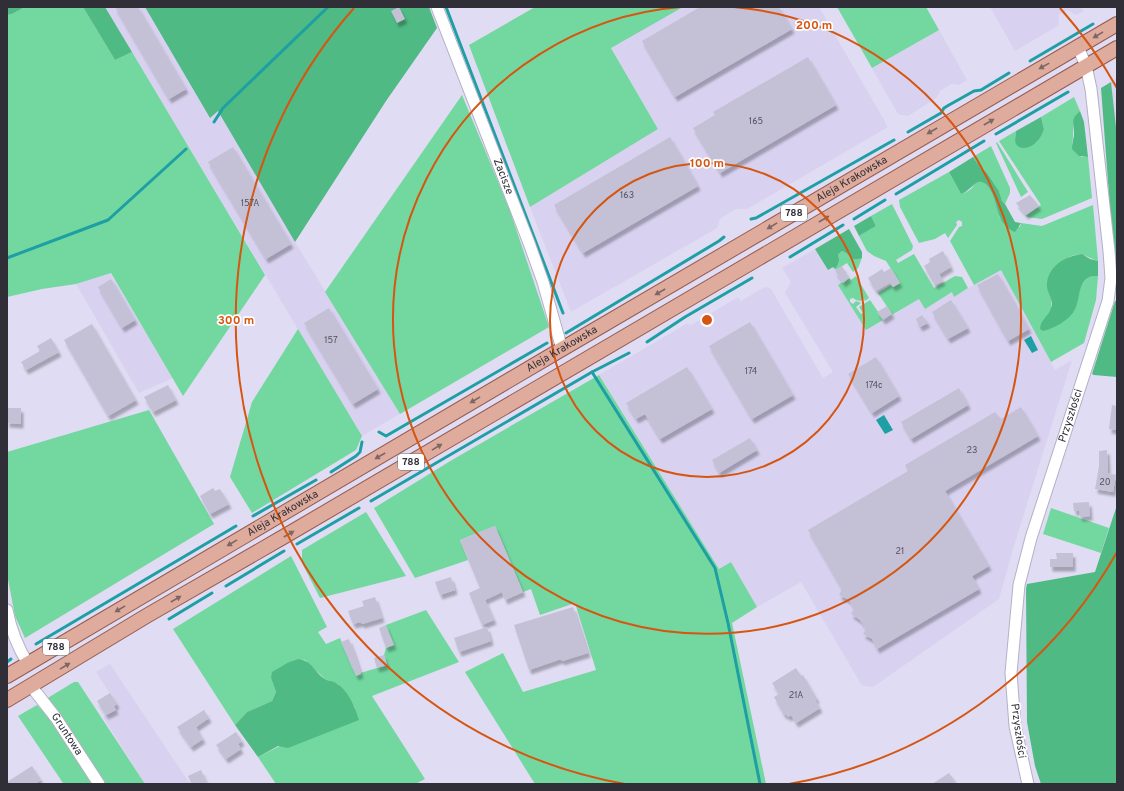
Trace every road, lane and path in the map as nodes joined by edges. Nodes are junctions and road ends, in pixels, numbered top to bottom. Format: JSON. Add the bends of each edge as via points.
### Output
{"nodes":[{"id":1,"x":437,"y":7,"type":"edge"},
{"id":2,"x":1117,"y":24,"type":"edge"},
{"id":3,"x":1078,"y":47,"type":"junction"},
{"id":4,"x":1117,"y":48,"type":"edge"},
{"id":5,"x":1086,"y":66,"type":"junction"},
{"id":6,"x":562,"y":349,"type":"junction"},
{"id":7,"x":7,"y":610,"type":"edge"},
{"id":8,"x":28,"y":664,"type":"junction"},
{"id":9,"x":7,"y":676,"type":"edge"},
{"id":10,"x":31,"y":686,"type":"junction"},
{"id":11,"x":7,"y":700,"type":"edge"},
{"id":12,"x":99,"y":784,"type":"edge"},
{"id":13,"x":1028,"y":784,"type":"edge"}],
"edges":[{"from":1,"to":6,"type":"street","name":"Zacisze","via":[[529,243]]},
{"from":2,"to":3,"type":"main road","name":"Aleja Krakowska","number":"788","one_way":true},
{"from":3,"to":5,"type":"street","name":"Przyszłości"},
{"from":3,"to":6,"type":"main road","name":"Aleja Krakowska","number":"788","one_way":true},
{"from":4,"to":5,"type":"main road","name":"Aleja Krakowska","number":"788"},
{"from":10,"to":5,"type":"main road","name":"Aleja Krakowska","number":"788","one_way":true},
{"from":5,"to":13,"type":"street","name":"Przyszłości","via":[[1091,88],[1111,278],[1108,301],[1031,538],[1019,586],[1011,673],[1015,726]]},
{"from":6,"to":8,"type":"main road","name":"Aleja Krakowska","number":"788","one_way":true},
{"from":7,"to":8,"type":"street","via":[[17,646]]},
{"from":8,"to":9,"type":"main road","name":"Aleja Krakowska","number":"788"},
{"from":10,"to":11,"type":"main road","name":"Aleja Krakowska","number":"788"},
{"from":10,"to":12,"type":"street","name":"Gruntowa","via":[[56,718]]}]}
